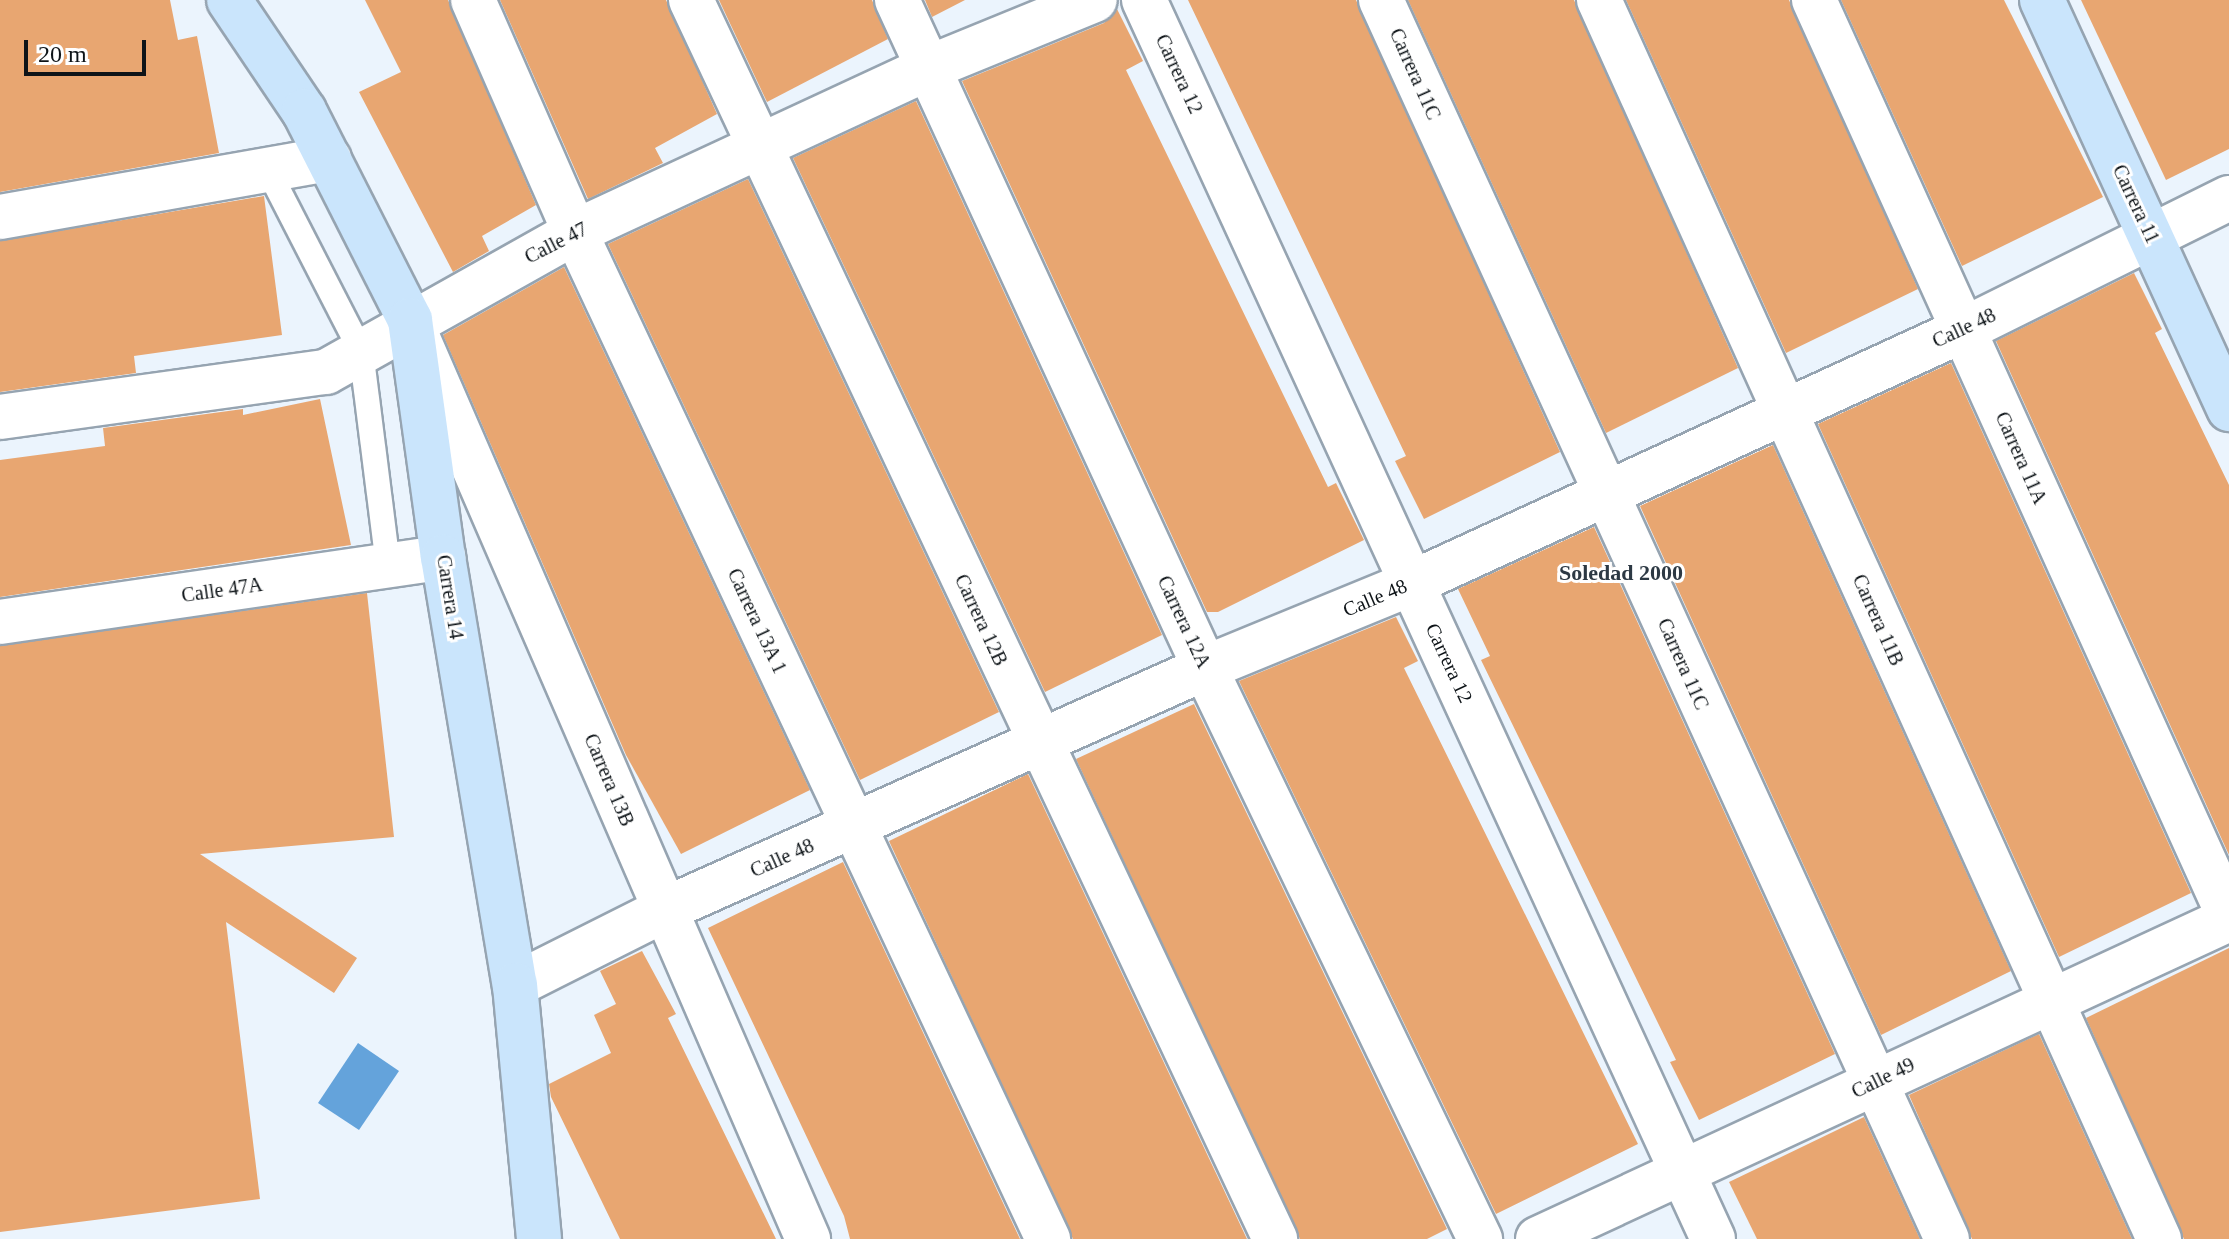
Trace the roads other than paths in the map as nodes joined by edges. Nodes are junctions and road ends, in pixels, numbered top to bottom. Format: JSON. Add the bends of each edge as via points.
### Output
{"nodes":[{"id":1,"x":229,"y":0,"type":"edge"},
{"id":2,"x":473,"y":0,"type":"edge"},
{"id":3,"x":691,"y":0,"type":"edge"},
{"id":4,"x":897,"y":0,"type":"edge"},
{"id":5,"x":1095,"y":0,"type":"edge"},
{"id":6,"x":1144,"y":0,"type":"edge"},
{"id":7,"x":1381,"y":0,"type":"edge"},
{"id":8,"x":1599,"y":0,"type":"edge"},
{"id":9,"x":1814,"y":0,"type":"edge"},
{"id":10,"x":2042,"y":0,"type":"edge"},
{"id":11,"x":928,"y":68,"type":"junction"},
{"id":12,"x":762,"y":149,"type":"junction"},
{"id":13,"x":329,"y":159,"type":"junction"},
{"id":14,"x":268,"y":170,"type":"junction"},
{"id":15,"x":2229,"y":198,"type":"edge"},
{"id":16,"x":0,"y":217,"type":"edge"},
{"id":17,"x":575,"y":232,"type":"junction"},
{"id":18,"x":2152,"y":239,"type":"junction"},
{"id":19,"x":410,"y":320,"type":"junction"},
{"id":20,"x":1963,"y":330,"type":"junction"},
{"id":21,"x":361,"y":351,"type":"junction"},
{"id":22,"x":2229,"y":409,"type":"edge"},
{"id":23,"x":1783,"y":410,"type":"junction"},
{"id":24,"x":0,"y":417,"type":"edge"},
{"id":25,"x":1604,"y":491,"type":"junction"},
{"id":26,"x":443,"y":557,"type":"junction"},
{"id":27,"x":388,"y":566,"type":"junction"},
{"id":28,"x":1412,"y":583,"type":"junction"},
{"id":29,"x":0,"y":622,"type":"edge"},
{"id":30,"x":1205,"y":668,"type":"junction"},
{"id":31,"x":1038,"y":744,"type":"junction"},
{"id":32,"x":853,"y":827,"type":"junction"},
{"id":33,"x":666,"y":909,"type":"junction"},
{"id":34,"x":2229,"y":918,"type":"edge"},
{"id":35,"x":515,"y":985,"type":"junction"},
{"id":36,"x":2049,"y":999,"type":"junction"},
{"id":37,"x":1873,"y":1083,"type":"junction"},
{"id":38,"x":1685,"y":1173,"type":"junction"},
{"id":39,"x":539,"y":1239,"type":"edge"},
{"id":40,"x":808,"y":1239,"type":"edge"},
{"id":41,"x":1048,"y":1239,"type":"edge"},
{"id":42,"x":1275,"y":1239,"type":"edge"},
{"id":43,"x":1480,"y":1239,"type":"edge"},
{"id":44,"x":1538,"y":1239,"type":"edge"},
{"id":45,"x":1713,"y":1239,"type":"edge"},
{"id":46,"x":1947,"y":1239,"type":"edge"},
{"id":47,"x":2159,"y":1239,"type":"edge"}],
"edges":[{"from":1,"to":13,"type":"main road","name":"Carrera 14","via":[[304,111]]},
{"from":2,"to":17,"type":"street","name":"Carrera 13A 1"},
{"from":3,"to":12,"type":"street","name":"Carrera 12B"},
{"from":4,"to":11,"type":"street","name":"Carrera 12A"},
{"from":5,"to":11,"type":"street","name":"Calle 47"},
{"from":6,"to":28,"type":"street","name":"Carrera 12"},
{"from":7,"to":25,"type":"street","name":"Carrera 11C"},
{"from":8,"to":23,"type":"street","name":"Carrera 11B"},
{"from":9,"to":20,"type":"street","name":"Carrera 11A"},
{"from":10,"to":18,"type":"main road","name":"Carrera 11"},
{"from":11,"to":12,"type":"street","name":"Calle 47"},
{"from":11,"to":30,"type":"street","name":"Carrera 12A"},
{"from":12,"to":17,"type":"street","name":"Calle 47"},
{"from":12,"to":31,"type":"street","name":"Carrera 12B"},
{"from":13,"to":14,"type":"street"},
{"from":13,"to":19,"type":"main road","name":"Carrera 14"},
{"from":14,"to":16,"type":"street"},
{"from":14,"to":21,"type":"lane"},
{"from":15,"to":18,"type":"street","name":"Calle 48"},
{"from":17,"to":19,"type":"street","name":"Calle 47"},
{"from":17,"to":32,"type":"street","name":"Carrera 13A 1"},
{"from":18,"to":20,"type":"street","name":"Calle 48"},
{"from":18,"to":22,"type":"main road","name":"Carrera 11"},
{"from":19,"to":21,"type":"street","name":"Calle 47"},
{"from":19,"to":26,"type":"main road","name":"Carrera 14"},
{"from":19,"to":33,"type":"street","name":"Carrera 13B"},
{"from":20,"to":23,"type":"street","name":"Calle 48"},
{"from":20,"to":34,"type":"street","name":"Carrera 11A"},
{"from":21,"to":24,"type":"street","name":"Calle 47","via":[[326,372]]},
{"from":21,"to":27,"type":"lane"},
{"from":23,"to":25,"type":"street","name":"Calle 48"},
{"from":23,"to":36,"type":"street","name":"Carrera 11B"},
{"from":25,"to":28,"type":"street","name":"Calle 48"},
{"from":25,"to":37,"type":"street","name":"Carrera 11C"},
{"from":26,"to":27,"type":"street","name":"Calle 47A"},
{"from":26,"to":35,"type":"main road","name":"Carrera 14"},
{"from":27,"to":29,"type":"street","name":"Calle 47A"},
{"from":28,"to":30,"type":"street","name":"Calle 48"},
{"from":28,"to":38,"type":"street","name":"Carrera 12"},
{"from":30,"to":31,"type":"street","name":"Calle 48"},
{"from":30,"to":43,"type":"street","name":"Carrera 12A"},
{"from":31,"to":32,"type":"street","name":"Calle 48"},
{"from":31,"to":42,"type":"street","name":"Carrera 12B"},
{"from":32,"to":33,"type":"street","name":"Calle 48"},
{"from":32,"to":41,"type":"street","name":"Carrera 13A 1"},
{"from":33,"to":35,"type":"street","name":"Calle 48"},
{"from":33,"to":40,"type":"street","name":"Carrera 13B"},
{"from":34,"to":36,"type":"street","name":"Calle 49"},
{"from":35,"to":39,"type":"main road","name":"Carrera 14"},
{"from":36,"to":37,"type":"street","name":"Calle 49"},
{"from":36,"to":47,"type":"street","name":"Carrera 11B"},
{"from":37,"to":38,"type":"street","name":"Calle 49"},
{"from":37,"to":46,"type":"street","name":"Carrera 11C"},
{"from":38,"to":44,"type":"street","name":"Calle 49"},
{"from":38,"to":45,"type":"street","name":"Carrera 12"}]}
